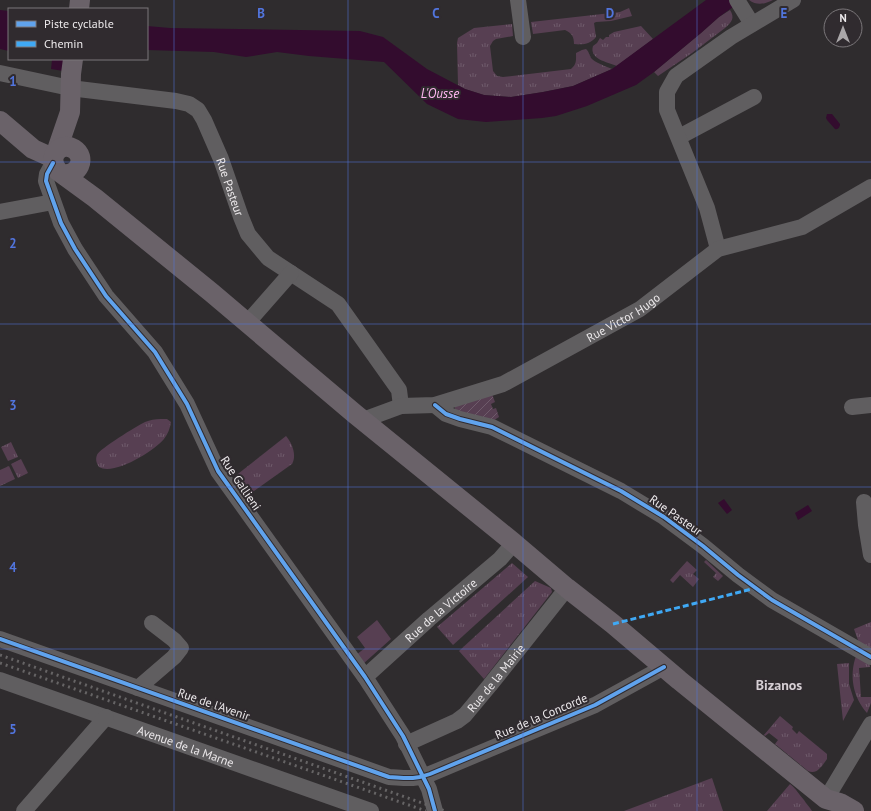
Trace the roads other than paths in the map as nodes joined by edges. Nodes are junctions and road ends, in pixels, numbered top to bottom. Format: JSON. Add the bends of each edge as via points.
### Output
{"nodes":[{"id":1,"x":518,"y":0,"type":"edge"},
{"id":2,"x":793,"y":0,"type":"edge"},
{"id":3,"x":739,"y":4,"type":"edge"},
{"id":4,"x":752,"y":24,"type":"junction"},
{"id":5,"x":523,"y":37,"type":"dead end"},
{"id":6,"x":0,"y":73,"type":"edge"},
{"id":7,"x":71,"y":74,"type":"edge"},
{"id":8,"x":754,"y":97,"type":"dead end"},
{"id":9,"x":0,"y":121,"type":"edge"},
{"id":10,"x":679,"y":137,"type":"junction"},
{"id":11,"x":63,"y":160,"type":"junction"},
{"id":12,"x":871,"y":187,"type":"edge"},
{"id":13,"x":53,"y":202,"type":"junction"},
{"id":14,"x":0,"y":212,"type":"edge"},
{"id":15,"x":718,"y":249,"type":"junction"},
{"id":16,"x":291,"y":273,"type":"junction"},
{"id":17,"x":247,"y":323,"type":"junction"},
{"id":18,"x":435,"y":405,"type":"junction"},
{"id":19,"x":871,"y":405,"type":"edge"},
{"id":20,"x":401,"y":406,"type":"junction"},
{"id":21,"x":852,"y":407,"type":"dead end"},
{"id":22,"x":363,"y":420,"type":"junction"},
{"id":23,"x":864,"y":502,"type":"dead end"},
{"id":24,"x":514,"y":543,"type":"junction"},
{"id":25,"x":871,"y":555,"type":"edge"},
{"id":26,"x":567,"y":588,"type":"junction"},
{"id":27,"x":152,"y":623,"type":"dead end"},
{"id":28,"x":0,"y":639,"type":"edge"},
{"id":29,"x":871,"y":657,"type":"edge"},
{"id":30,"x":664,"y":667,"type":"junction"},
{"id":31,"x":365,"y":677,"type":"junction"},
{"id":32,"x":0,"y":680,"type":"edge"},
{"id":33,"x":138,"y":688,"type":"junction"},
{"id":34,"x":106,"y":717,"type":"junction"},
{"id":35,"x":871,"y":724,"type":"edge"},
{"id":36,"x":406,"y":744,"type":"junction"},
{"id":37,"x":423,"y":776,"type":"junction"},
{"id":38,"x":827,"y":805,"type":"edge"},
{"id":39,"x":24,"y":811,"type":"edge"},
{"id":40,"x":371,"y":811,"type":"edge"},
{"id":41,"x":435,"y":811,"type":"edge"},
{"id":42,"x":854,"y":811,"type":"edge"}],
"edges":[{"from":1,"to":5,"type":"street"},
{"from":2,"to":4,"type":"street"},
{"from":3,"to":4,"type":"street"},
{"from":4,"to":10,"type":"street","via":[[676,76],[666,92],[667,110]]},
{"from":6,"to":7,"type":"street","name":"Rue Pasteur"},
{"from":7,"to":11,"type":"main road","via":[[70,112]]},
{"from":7,"to":16,"type":"street","name":"Rue Pasteur","via":[[189,104],[198,110],[221,159],[248,234],[268,258]]},
{"from":8,"to":10,"type":"street"},
{"from":9,"to":11,"type":"main road","via":[[33,149]]},
{"from":10,"to":15,"type":"street","via":[[707,208]]},
{"from":11,"to":13,"type":"street","name":"Rue Gallieni","via":[[46,174]]},
{"from":11,"to":17,"type":"main road","via":[[90,194]]},
{"from":12,"to":15,"type":"street","name":"Rue Victor Hugo","via":[[802,228]]},
{"from":13,"to":14,"type":"street"},
{"from":13,"to":31,"type":"street","name":"Rue Gallieni","via":[[75,249],[106,296],[154,352],[187,404],[218,471]]},
{"from":15,"to":18,"type":"street","name":"Rue Victor Hugo","via":[[640,309],[503,384]]},
{"from":16,"to":17,"type":"street"},
{"from":16,"to":20,"type":"street","name":"Rue Pasteur","via":[[338,304],[398,390]]},
{"from":17,"to":22,"type":"main road"},
{"from":18,"to":20,"type":"street","name":"Rue Victor Hugo"},
{"from":18,"to":29,"type":"street","name":"Rue Pasteur","via":[[446,414],[492,427],[622,491],[664,517],[772,600]]},
{"from":19,"to":21,"type":"street"},
{"from":20,"to":22,"type":"street","name":"Rue Victor Hugo"},
{"from":22,"to":24,"type":"main road"},
{"from":23,"to":25,"type":"street"},
{"from":24,"to":26,"type":"main road"},
{"from":24,"to":31,"type":"street","name":"Rue de la Victoire","via":[[500,559]]},
{"from":26,"to":30,"type":"main road"},
{"from":26,"to":36,"type":"street","name":"Rue de la Mairie","via":[[465,715]]},
{"from":27,"to":33,"type":"street","via":[[181,648]]},
{"from":28,"to":33,"type":"street","name":"Rue de l'Avenir"},
{"from":30,"to":37,"type":"street","name":"Rue de la Concorde","via":[[595,705]]},
{"from":30,"to":38,"type":"main road"},
{"from":31,"to":36,"type":"street","name":"Rue Gallieni"},
{"from":32,"to":34,"type":"street","name":"Avenue de la Marne"},
{"from":33,"to":37,"type":"street","name":"Rue de l'Avenir","via":[[389,776],[412,779]]},
{"from":34,"to":39,"type":"street"},
{"from":34,"to":40,"type":"street","name":"Avenue de la Marne"},
{"from":35,"to":38,"type":"street"},
{"from":36,"to":37,"type":"street","name":"Rue Gallieni"},
{"from":37,"to":41,"type":"street","name":"Rue Gallieni"},
{"from":38,"to":42,"type":"main road","via":[[840,803]]}]}
